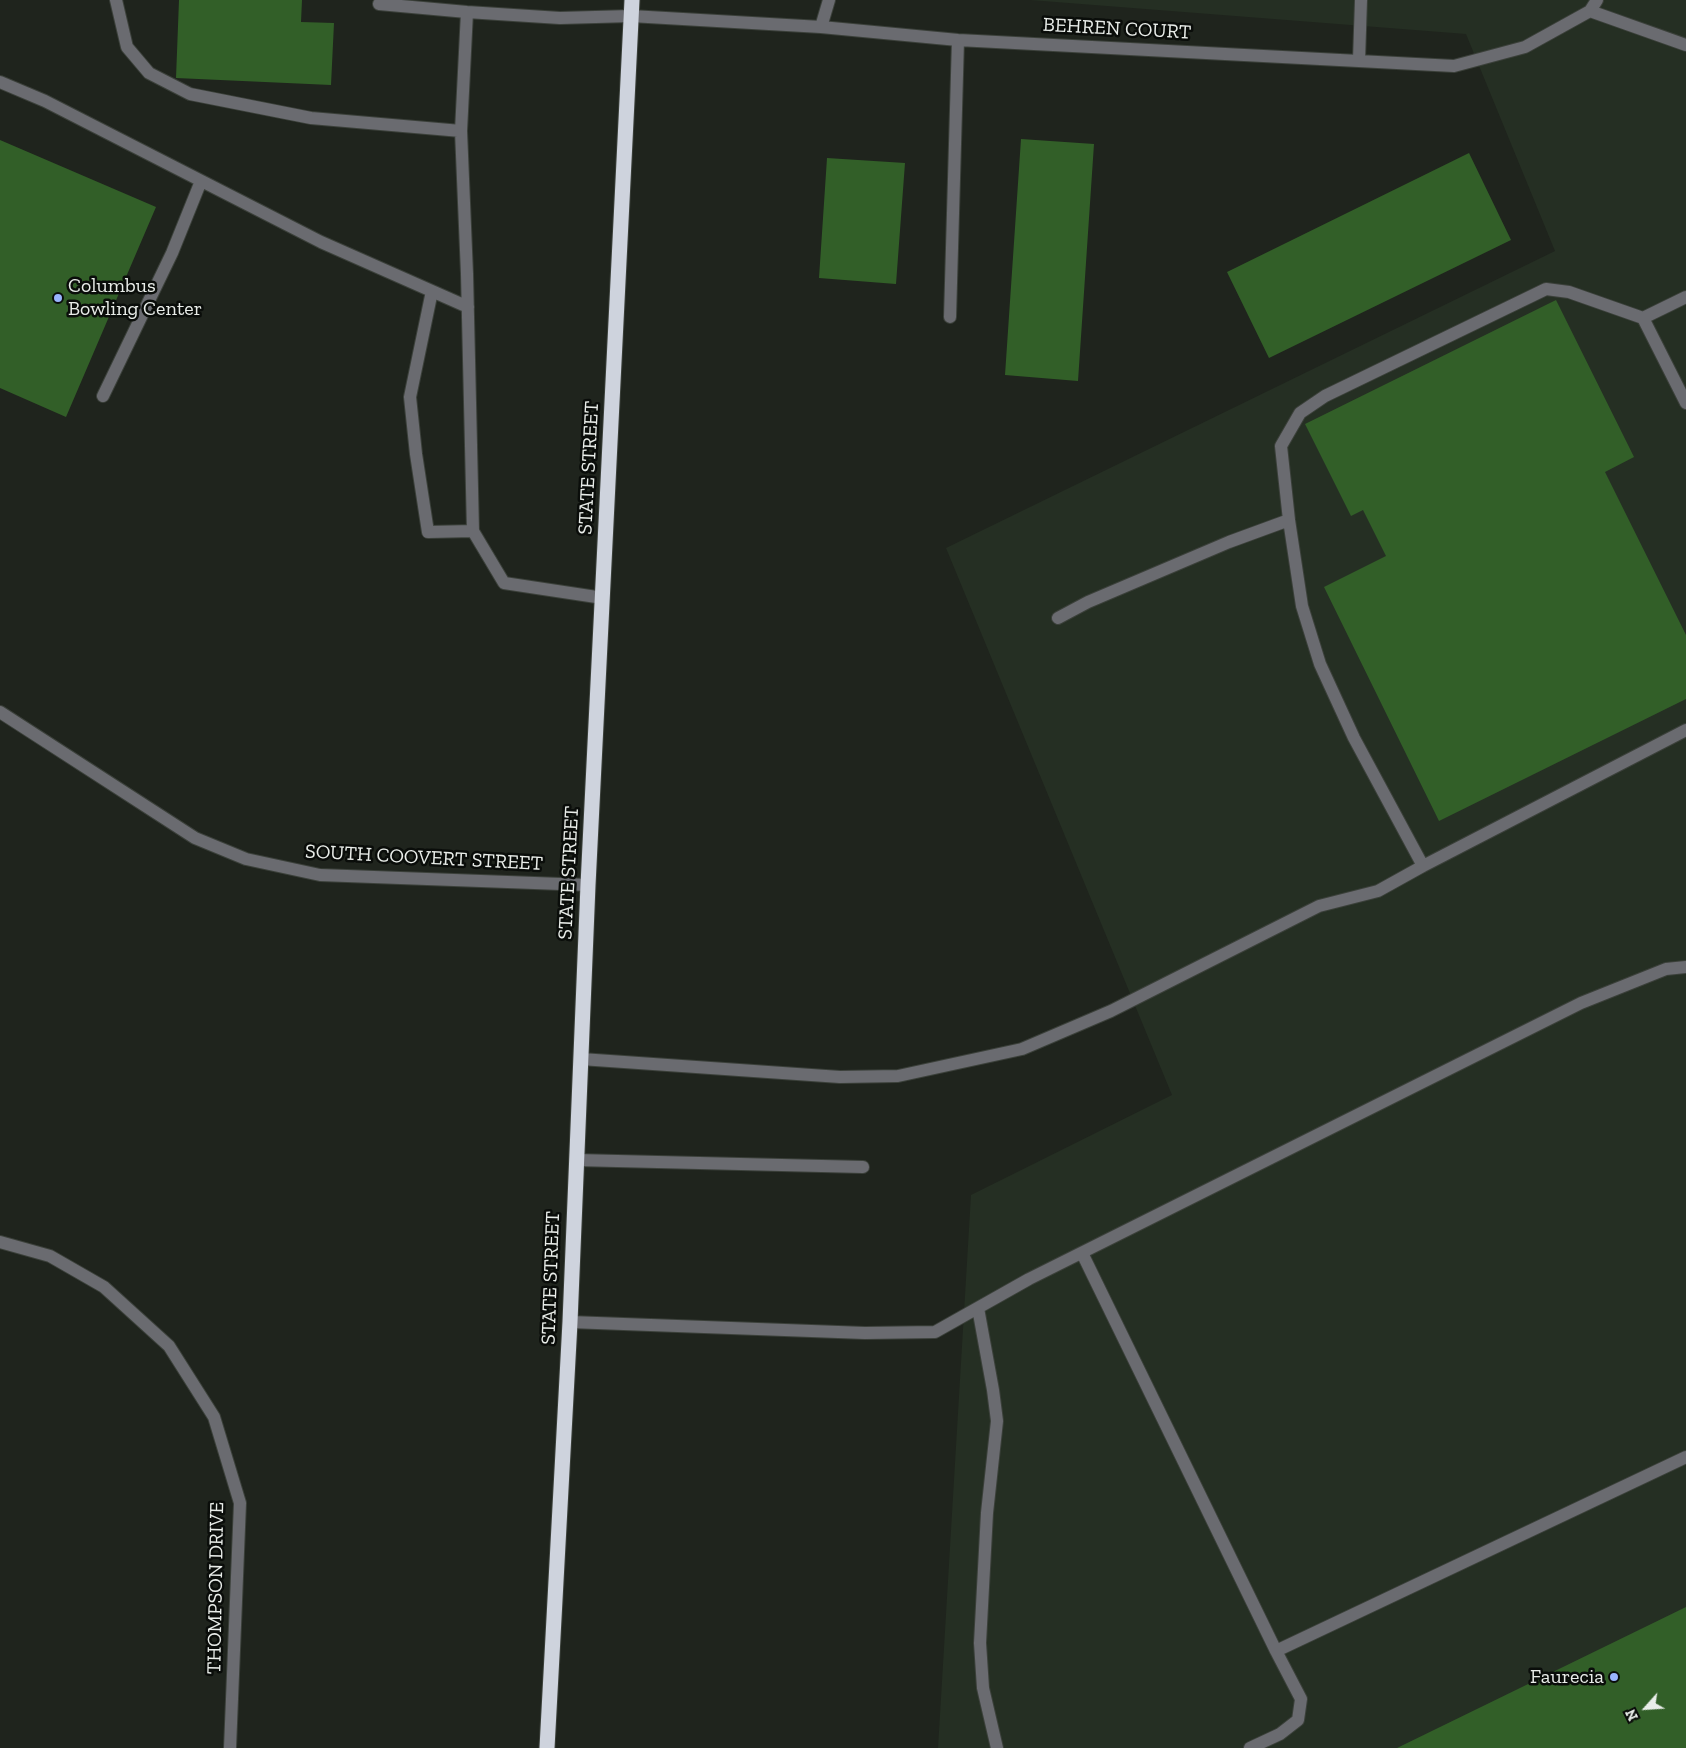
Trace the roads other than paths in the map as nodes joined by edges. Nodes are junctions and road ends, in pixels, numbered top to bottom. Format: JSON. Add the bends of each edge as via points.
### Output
{"nodes":[{"id":1,"x":116,"y":0,"type":"edge"},
{"id":2,"x":632,"y":0,"type":"edge"},
{"id":3,"x":829,"y":0,"type":"edge"},
{"id":4,"x":1361,"y":0,"type":"edge"},
{"id":5,"x":1597,"y":0,"type":"edge"},
{"id":6,"x":379,"y":4,"type":"dead end"},
{"id":7,"x":1590,"y":11,"type":"junction"},
{"id":8,"x":467,"y":12,"type":"junction"},
{"id":9,"x":631,"y":16,"type":"junction"},
{"id":10,"x":821,"y":27,"type":"junction"},
{"id":11,"x":958,"y":40,"type":"junction"},
{"id":12,"x":1686,"y":45,"type":"edge"},
{"id":13,"x":1359,"y":60,"type":"junction"},
{"id":14,"x":0,"y":82,"type":"edge"},
{"id":15,"x":461,"y":131,"type":"junction"},
{"id":16,"x":201,"y":181,"type":"junction"},
{"id":17,"x":432,"y":291,"type":"junction"},
{"id":18,"x":1686,"y":297,"type":"edge"},
{"id":19,"x":468,"y":307,"type":"junction"},
{"id":20,"x":950,"y":317,"type":"dead end"},
{"id":21,"x":1643,"y":318,"type":"junction"},
{"id":22,"x":103,"y":396,"type":"dead end"},
{"id":23,"x":1686,"y":403,"type":"edge"},
{"id":24,"x":1289,"y":520,"type":"junction"},
{"id":25,"x":474,"y":531,"type":"junction"},
{"id":26,"x":602,"y":598,"type":"junction"},
{"id":27,"x":1058,"y":618,"type":"dead end"},
{"id":28,"x":0,"y":712,"type":"edge"},
{"id":29,"x":1686,"y":730,"type":"edge"},
{"id":30,"x":1423,"y":866,"type":"junction"},
{"id":31,"x":588,"y":886,"type":"junction"},
{"id":32,"x":1686,"y":967,"type":"edge"},
{"id":33,"x":581,"y":1059,"type":"junction"},
{"id":34,"x":576,"y":1160,"type":"junction"},
{"id":35,"x":863,"y":1167,"type":"dead end"},
{"id":36,"x":0,"y":1242,"type":"edge"},
{"id":37,"x":1082,"y":1253,"type":"junction"},
{"id":38,"x":978,"y":1308,"type":"junction"},
{"id":39,"x":570,"y":1322,"type":"junction"},
{"id":40,"x":1686,"y":1457,"type":"edge"},
{"id":41,"x":1276,"y":1651,"type":"junction"},
{"id":42,"x":230,"y":1748,"type":"edge"},
{"id":43,"x":547,"y":1748,"type":"edge"},
{"id":44,"x":997,"y":1748,"type":"edge"},
{"id":45,"x":1250,"y":1748,"type":"edge"}],
"edges":[{"from":1,"to":15,"type":"street","via":[[127,47],[149,73],[190,94],[311,118]]},
{"from":2,"to":9,"type":"highway","name":"STATE STREET"},
{"from":3,"to":10,"type":"street"},
{"from":4,"to":13,"type":"street"},
{"from":5,"to":7,"type":"street"},
{"from":6,"to":8,"type":"street","name":"BEHREN COURT"},
{"from":7,"to":12,"type":"street"},
{"from":7,"to":13,"type":"street","name":"BEHREN COURT","via":[[1525,47],[1454,66]]},
{"from":8,"to":9,"type":"street","name":"BEHREN COURT","via":[[560,18]]},
{"from":8,"to":15,"type":"street"},
{"from":9,"to":10,"type":"street","name":"BEHREN COURT"},
{"from":9,"to":26,"type":"highway","name":"STATE STREET"},
{"from":10,"to":11,"type":"street","name":"BEHREN COURT"},
{"from":11,"to":13,"type":"street","name":"BEHREN COURT"},
{"from":11,"to":20,"type":"street"},
{"from":14,"to":16,"type":"street","via":[[45,101]]},
{"from":15,"to":19,"type":"street"},
{"from":16,"to":17,"type":"street","via":[[321,242]]},
{"from":16,"to":22,"type":"street","via":[[172,253]]},
{"from":17,"to":19,"type":"street"},
{"from":17,"to":25,"type":"street","via":[[410,397],[428,532]]},
{"from":18,"to":21,"type":"street"},
{"from":19,"to":25,"type":"street"},
{"from":21,"to":23,"type":"street"},
{"from":21,"to":24,"type":"street","via":[[1569,292],[1546,289],[1325,396],[1300,413],[1281,446]]},
{"from":24,"to":27,"type":"street","via":[[1229,542]]},
{"from":24,"to":30,"type":"street","via":[[1302,606],[1320,664],[1354,738]]},
{"from":25,"to":26,"type":"street","via":[[504,583]]},
{"from":26,"to":31,"type":"highway","name":"STATE STREET"},
{"from":28,"to":31,"type":"street","name":"SOUTH COOVERT STREET","via":[[195,838],[246,859],[320,875]]},
{"from":29,"to":30,"type":"street"},
{"from":30,"to":33,"type":"street","via":[[1378,891],[1319,906],[1111,1011],[1012,1051],[898,1076],[840,1077]]},
{"from":31,"to":33,"type":"highway","name":"STATE STREET"},
{"from":32,"to":37,"type":"street","via":[[1666,969],[1580,1003]]},
{"from":33,"to":34,"type":"highway","name":"STATE STREET"},
{"from":34,"to":35,"type":"street"},
{"from":34,"to":39,"type":"highway","name":"STATE STREET"},
{"from":36,"to":42,"type":"street","name":"THOMPSON DRIVE","via":[[50,1256],[104,1287],[169,1346],[214,1418],[240,1503]]},
{"from":37,"to":38,"type":"street"},
{"from":37,"to":41,"type":"street"},
{"from":38,"to":39,"type":"street","via":[[935,1332],[865,1333]]},
{"from":38,"to":44,"type":"street","via":[[997,1421],[987,1513],[980,1643],[983,1688]]},
{"from":39,"to":43,"type":"highway","name":"STATE STREET"},
{"from":40,"to":41,"type":"street"},
{"from":41,"to":45,"type":"street","via":[[1301,1698],[1298,1720],[1280,1734]]}]}
